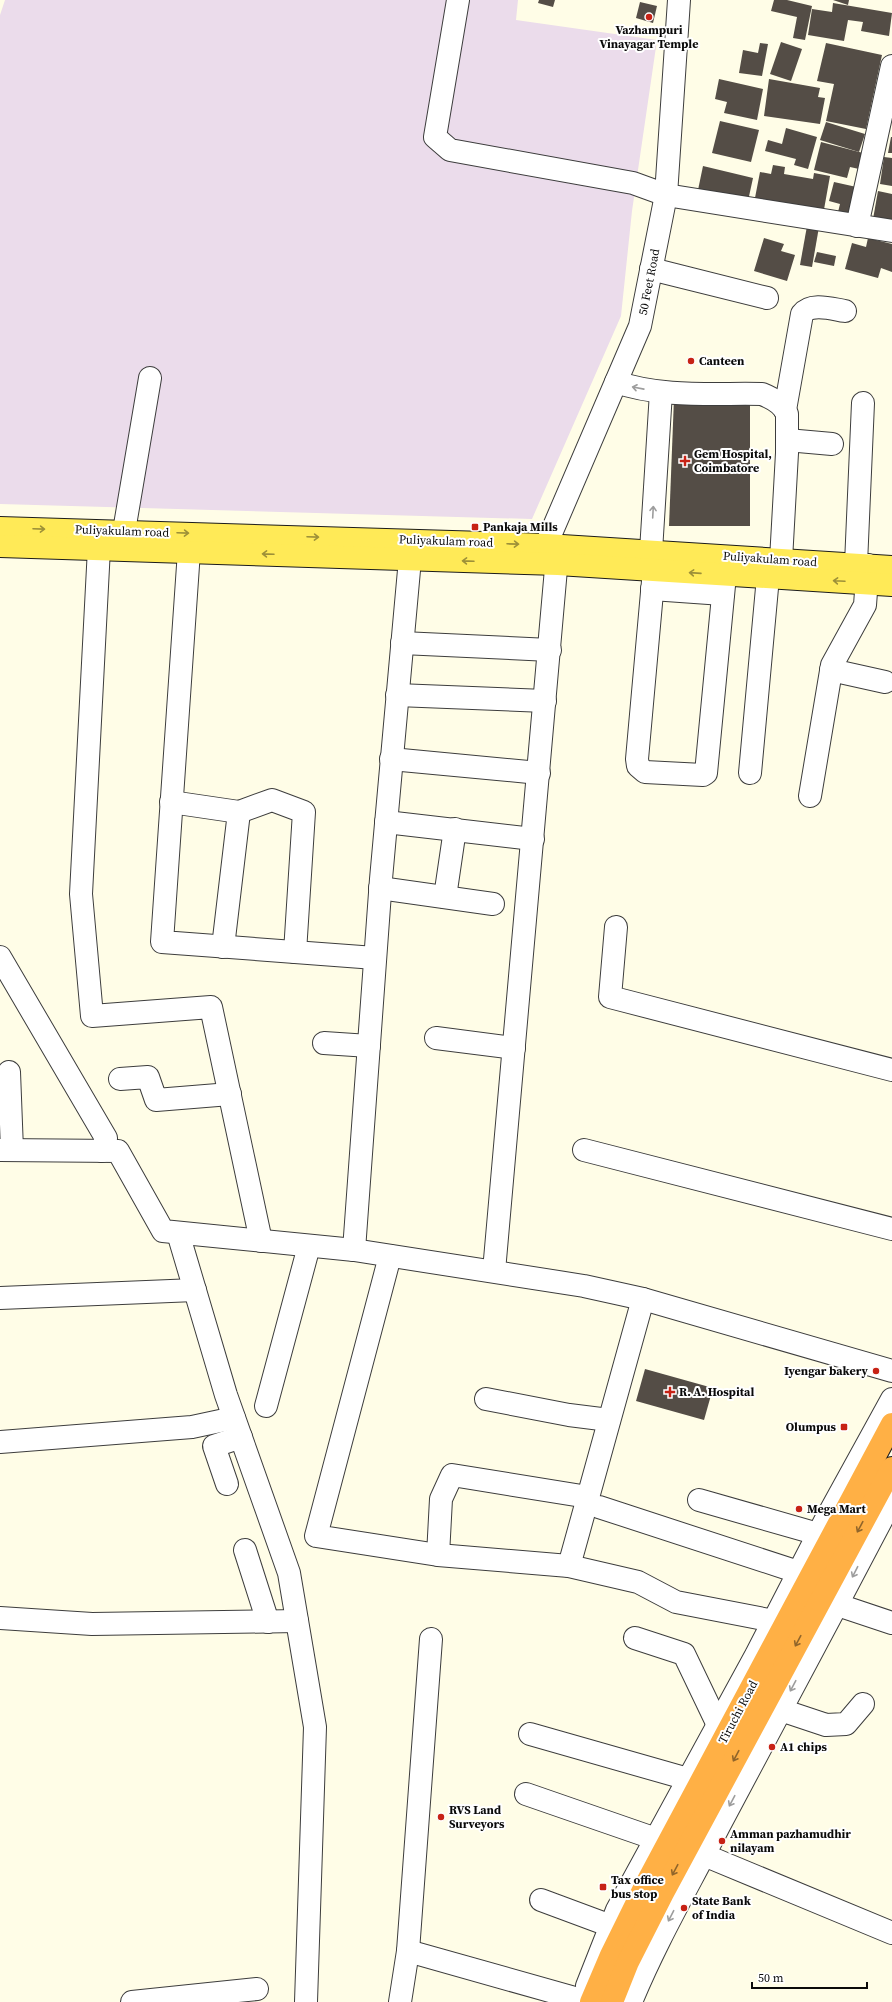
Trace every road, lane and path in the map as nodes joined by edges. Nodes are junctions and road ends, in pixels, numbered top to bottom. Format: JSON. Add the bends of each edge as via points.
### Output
{"nodes":[{"id":1,"x":458,"y":0,"type":"edge"},
{"id":2,"x":679,"y":0,"type":"edge"},
{"id":3,"x":892,"y":66,"type":"edge"},
{"id":4,"x":887,"y":116,"type":"edge"},
{"id":5,"x":666,"y":196,"type":"junction"},
{"id":6,"x":857,"y":226,"type":"junction"},
{"id":7,"x":892,"y":231,"type":"edge"},
{"id":8,"x":651,"y":269,"type":"junction"},
{"id":9,"x":767,"y":298,"type":"dead end"},
{"id":10,"x":845,"y":311,"type":"dead end"},
{"id":11,"x":150,"y":378,"type":"dead end"},
{"id":12,"x":616,"y":382,"type":"junction"},
{"id":13,"x":661,"y":392,"type":"junction"},
{"id":14,"x":863,"y":403,"type":"dead end"},
{"id":15,"x":785,"y":410,"type":"junction"},
{"id":16,"x":787,"y":440,"type":"junction"},
{"id":17,"x":832,"y":444,"type":"dead end"},
{"id":18,"x":0,"y":528,"type":"edge"},
{"id":19,"x":124,"y":531,"type":"junction"},
{"id":20,"x":0,"y":546,"type":"edge"},
{"id":21,"x":99,"y":548,"type":"junction"},
{"id":22,"x":189,"y":551,"type":"junction"},
{"id":23,"x":551,"y":555,"type":"junction"},
{"id":24,"x":410,"y":559,"type":"junction"},
{"id":25,"x":782,"y":560,"type":"junction"},
{"id":26,"x":892,"y":567,"type":"edge"},
{"id":27,"x":652,"y":570,"type":"junction"},
{"id":28,"x":863,"y":571,"type":"junction"},
{"id":29,"x":768,"y":577,"type":"junction"},
{"id":30,"x":724,"y":584,"type":"junction"},
{"id":31,"x":892,"y":585,"type":"edge"},
{"id":32,"x":402,"y":643,"type":"junction"},
{"id":33,"x":550,"y":650,"type":"junction"},
{"id":34,"x":831,"y":670,"type":"junction"},
{"id":35,"x":885,"y":682,"type":"dead end"},
{"id":36,"x":397,"y":696,"type":"junction"},
{"id":37,"x":545,"y":701,"type":"junction"},
{"id":38,"x":392,"y":760,"type":"junction"},
{"id":39,"x":539,"y":773,"type":"junction"},
{"id":40,"x":750,"y":773,"type":"dead end"},
{"id":41,"x":810,"y":796,"type":"dead end"},
{"id":42,"x":172,"y":802,"type":"junction"},
{"id":43,"x":239,"y":812,"type":"junction"},
{"id":44,"x":386,"y":822,"type":"junction"},
{"id":45,"x":455,"y":830,"type":"junction"},
{"id":46,"x":533,"y":839,"type":"junction"},
{"id":47,"x":380,"y":888,"type":"junction"},
{"id":48,"x":445,"y":897,"type":"junction"},
{"id":49,"x":493,"y":904,"type":"dead end"},
{"id":50,"x":616,"y":927,"type":"dead end"},
{"id":51,"x":223,"y":947,"type":"junction"},
{"id":52,"x":295,"y":952,"type":"junction"},
{"id":53,"x":0,"y":957,"type":"edge"},
{"id":54,"x":375,"y":958,"type":"junction"},
{"id":55,"x":6,"y":979,"type":"edge"},
{"id":56,"x":436,"y":1038,"type":"dead end"},
{"id":57,"x":324,"y":1043,"type":"dead end"},
{"id":58,"x":369,"y":1046,"type":"junction"},
{"id":59,"x":514,"y":1048,"type":"junction"},
{"id":60,"x":892,"y":1070,"type":"edge"},
{"id":61,"x":9,"y":1072,"type":"dead end"},
{"id":62,"x":120,"y":1079,"type":"dead end"},
{"id":63,"x":230,"y":1094,"type":"junction"},
{"id":64,"x":6,"y":1150,"type":"edge"},
{"id":65,"x":584,"y":1150,"type":"dead end"},
{"id":66,"x":102,"y":1151,"type":"junction"},
{"id":67,"x":892,"y":1229,"type":"edge"},
{"id":68,"x":178,"y":1233,"type":"junction"},
{"id":69,"x":261,"y":1241,"type":"junction"},
{"id":70,"x":310,"y":1246,"type":"junction"},
{"id":71,"x":354,"y":1250,"type":"junction"},
{"id":72,"x":390,"y":1256,"type":"junction"},
{"id":73,"x":494,"y":1271,"type":"junction"},
{"id":74,"x":195,"y":1290,"type":"junction"},
{"id":75,"x":0,"y":1298,"type":"edge"},
{"id":76,"x":643,"y":1299,"type":"junction"},
{"id":77,"x":892,"y":1371,"type":"edge"},
{"id":78,"x":486,"y":1398,"type":"dead end"},
{"id":79,"x":892,"y":1399,"type":"edge"},
{"id":80,"x":266,"y":1406,"type":"dead end"},
{"id":81,"x":609,"y":1420,"type":"junction"},
{"id":82,"x":892,"y":1424,"type":"edge"},
{"id":83,"x":238,"y":1428,"type":"junction"},
{"id":84,"x":0,"y":1442,"type":"edge"},
{"id":85,"x":892,"y":1468,"type":"edge"},
{"id":86,"x":226,"y":1484,"type":"dead end"},
{"id":87,"x":699,"y":1500,"type":"dead end"},
{"id":88,"x":892,"y":1500,"type":"edge"},
{"id":89,"x":594,"y":1502,"type":"junction"},
{"id":90,"x":818,"y":1534,"type":"junction"},
{"id":91,"x":245,"y":1550,"type":"dead end"},
{"id":92,"x":438,"y":1555,"type":"junction"},
{"id":93,"x":569,"y":1566,"type":"junction"},
{"id":94,"x":798,"y":1572,"type":"junction"},
{"id":95,"x":838,"y":1605,"type":"junction"},
{"id":96,"x":0,"y":1618,"type":"edge"},
{"id":97,"x":297,"y":1621,"type":"junction"},
{"id":98,"x":774,"y":1621,"type":"junction"},
{"id":99,"x":268,"y":1622,"type":"junction"},
{"id":100,"x":892,"y":1623,"type":"edge"},
{"id":101,"x":635,"y":1638,"type":"dead end"},
{"id":102,"x":431,"y":1639,"type":"dead end"},
{"id":103,"x":863,"y":1704,"type":"dead end"},
{"id":104,"x":781,"y":1710,"type":"junction"},
{"id":105,"x":718,"y":1725,"type":"junction"},
{"id":106,"x":530,"y":1734,"type":"dead end"},
{"id":107,"x":688,"y":1779,"type":"junction"},
{"id":108,"x":526,"y":1794,"type":"dead end"},
{"id":109,"x":656,"y":1839,"type":"junction"},
{"id":110,"x":704,"y":1855,"type":"junction"},
{"id":111,"x":541,"y":1900,"type":"dead end"},
{"id":112,"x":611,"y":1926,"type":"junction"},
{"id":113,"x":892,"y":1933,"type":"edge"},
{"id":114,"x":408,"y":1951,"type":"junction"},
{"id":115,"x":257,"y":1989,"type":"dead end"},
{"id":116,"x":585,"y":2001,"type":"edge"},
{"id":117,"x":132,"y":2002,"type":"edge"},
{"id":118,"x":306,"y":2002,"type":"edge"},
{"id":119,"x":400,"y":2002,"type":"edge"},
{"id":120,"x":612,"y":2002,"type":"edge"},
{"id":121,"x":631,"y":2002,"type":"edge"}],
"edges":[{"from":1,"to":5,"type":"street","via":[[435,137],[450,150],[633,183]]},
{"from":2,"to":5,"type":"street","name":"50 Feet Road"},
{"from":3,"to":4,"type":"street"},
{"from":4,"to":6,"type":"street"},
{"from":5,"to":6,"type":"street"},
{"from":5,"to":8,"type":"street","name":"50 Feet Road"},
{"from":6,"to":7,"type":"street"},
{"from":8,"to":9,"type":"street"},
{"from":8,"to":12,"type":"street","name":"50 Feet Road","via":[[640,326]]},
{"from":10,"to":15,"type":"street","via":[[812,307],[805,309]]},
{"from":11,"to":19,"type":"street"},
{"from":13,"to":12,"type":"street","one_way":true},
{"from":12,"to":23,"type":"street","name":"50 Feet Road"},
{"from":13,"to":15,"type":"street","via":[[762,394],[773,398]]},
{"from":27,"to":13,"type":"street","one_way":true},
{"from":14,"to":28,"type":"street"},
{"from":15,"to":16,"type":"street"},
{"from":16,"to":17,"type":"street"},
{"from":16,"to":25,"type":"street"},
{"from":18,"to":19,"type":"main road","name":"Puliyakulam road","one_way":true},
{"from":19,"to":23,"type":"main road","name":"Puliyakulam road","one_way":true},
{"from":20,"to":21,"type":"main road","name":"Puliyakulam road"},
{"from":21,"to":22,"type":"main road","name":"Puliyakulam road"},
{"from":21,"to":63,"type":"street","via":[[81,894],[92,1016],[211,1007]]},
{"from":24,"to":22,"type":"main road","name":"Puliyakulam road","one_way":true},
{"from":22,"to":42,"type":"street"},
{"from":23,"to":24,"type":"main road","name":"Puliyakulam road","one_way":true},
{"from":23,"to":27,"type":"main road","name":"Puliyakulam road"},
{"from":23,"to":33,"type":"street","name":"50 Feet Road"},
{"from":24,"to":32,"type":"street"},
{"from":25,"to":27,"type":"main road","name":"Puliyakulam road"},
{"from":25,"to":28,"type":"main road","name":"Puliyakulam road"},
{"from":26,"to":28,"type":"main road","name":"Puliyakulam road"},
{"from":27,"to":30,"type":"main road","name":"Puliyakulam road"},
{"from":27,"to":30,"type":"street","via":[[637,759],[638,766],[646,772],[703,775],[706,773]]},
{"from":28,"to":29,"type":"main road","name":"Puliyakulam road","one_way":true},
{"from":28,"to":31,"type":"main road","name":"Puliyakulam road"},
{"from":28,"to":34,"type":"street","via":[[865,605]]},
{"from":29,"to":30,"type":"main road","name":"Puliyakulam road"},
{"from":29,"to":40,"type":"street"},
{"from":32,"to":33,"type":"street"},
{"from":32,"to":36,"type":"street"},
{"from":33,"to":37,"type":"street","name":"50 Feet Road"},
{"from":34,"to":35,"type":"street"},
{"from":34,"to":41,"type":"street"},
{"from":36,"to":37,"type":"street"},
{"from":36,"to":38,"type":"street"},
{"from":37,"to":39,"type":"street","name":"50 Feet Road"},
{"from":38,"to":39,"type":"street"},
{"from":38,"to":44,"type":"street"},
{"from":39,"to":46,"type":"street","name":"50 Feet Road"},
{"from":42,"to":43,"type":"street"},
{"from":42,"to":51,"type":"street","via":[[162,942]]},
{"from":43,"to":51,"type":"street"},
{"from":43,"to":52,"type":"street","via":[[272,800],[304,812]]},
{"from":44,"to":45,"type":"street"},
{"from":44,"to":47,"type":"street"},
{"from":45,"to":46,"type":"street"},
{"from":45,"to":48,"type":"street"},
{"from":46,"to":59,"type":"street","name":"50 Feet Road"},
{"from":47,"to":48,"type":"street"},
{"from":47,"to":54,"type":"street"},
{"from":48,"to":49,"type":"street"},
{"from":50,"to":60,"type":"street","via":[[610,997]]},
{"from":51,"to":52,"type":"street"},
{"from":52,"to":54,"type":"street"},
{"from":53,"to":55,"type":"street"},
{"from":54,"to":58,"type":"street"},
{"from":55,"to":66,"type":"street","via":[[106,1138]]},
{"from":56,"to":59,"type":"street"},
{"from":57,"to":58,"type":"street"},
{"from":58,"to":71,"type":"street"},
{"from":59,"to":73,"type":"street","name":"50 Feet Road"},
{"from":61,"to":64,"type":"street"},
{"from":62,"to":63,"type":"street","via":[[148,1077],[156,1100]]},
{"from":63,"to":69,"type":"street"},
{"from":64,"to":66,"type":"street"},
{"from":65,"to":67,"type":"street"},
{"from":66,"to":68,"type":"street","via":[[118,1151],[163,1231]]},
{"from":68,"to":69,"type":"street"},
{"from":68,"to":74,"type":"street"},
{"from":69,"to":70,"type":"street"},
{"from":70,"to":71,"type":"street"},
{"from":70,"to":80,"type":"street"},
{"from":71,"to":72,"type":"street"},
{"from":72,"to":73,"type":"street"},
{"from":72,"to":92,"type":"street","via":[[316,1536]]},
{"from":73,"to":76,"type":"street"},
{"from":74,"to":75,"type":"street"},
{"from":74,"to":83,"type":"street"},
{"from":76,"to":77,"type":"street"},
{"from":76,"to":81,"type":"street"},
{"from":78,"to":81,"type":"street","via":[[569,1415]]},
{"from":79,"to":90,"type":"street"},
{"from":81,"to":89,"type":"street"},
{"from":82,"to":116,"type":"highway","name":"Tiruchi Road"},
{"from":83,"to":84,"type":"street","via":[[192,1427]]},
{"from":83,"to":86,"type":"street","via":[[214,1446]]},
{"from":83,"to":97,"type":"street","via":[[289,1573]]},
{"from":85,"to":120,"type":"highway","name":"Tiruchi Road","one_way":true,"via":[[662,1893],[628,1962]]},
{"from":87,"to":90,"type":"street"},
{"from":88,"to":95,"type":"street","one_way":true},
{"from":89,"to":92,"type":"street","via":[[452,1475],[441,1499]]},
{"from":89,"to":93,"type":"street"},
{"from":89,"to":94,"type":"street"},
{"from":90,"to":94,"type":"street"},
{"from":91,"to":99,"type":"street"},
{"from":92,"to":93,"type":"street"},
{"from":93,"to":98,"type":"street","via":[[638,1582],[676,1602]]},
{"from":94,"to":98,"type":"street"},
{"from":95,"to":100,"type":"street"},
{"from":95,"to":104,"type":"street","one_way":true},
{"from":96,"to":99,"type":"street","via":[[92,1624]]},
{"from":97,"to":99,"type":"street"},
{"from":97,"to":118,"type":"street","via":[[315,1727]]},
{"from":98,"to":105,"type":"street"},
{"from":101,"to":105,"type":"street","via":[[684,1654]]},
{"from":102,"to":114,"type":"street"},
{"from":103,"to":104,"type":"street","via":[[846,1724],[826,1725]]},
{"from":104,"to":110,"type":"street","one_way":true},
{"from":105,"to":107,"type":"street"},
{"from":106,"to":107,"type":"street"},
{"from":107,"to":109,"type":"street"},
{"from":108,"to":109,"type":"street"},
{"from":109,"to":112,"type":"street","via":[[617,1910]]},
{"from":110,"to":113,"type":"street"},
{"from":110,"to":121,"type":"street","one_way":true,"via":[[644,1968]]},
{"from":111,"to":112,"type":"street"},
{"from":112,"to":116,"type":"street"},
{"from":114,"to":116,"type":"street"},
{"from":114,"to":119,"type":"street"},
{"from":115,"to":117,"type":"street"}]}
